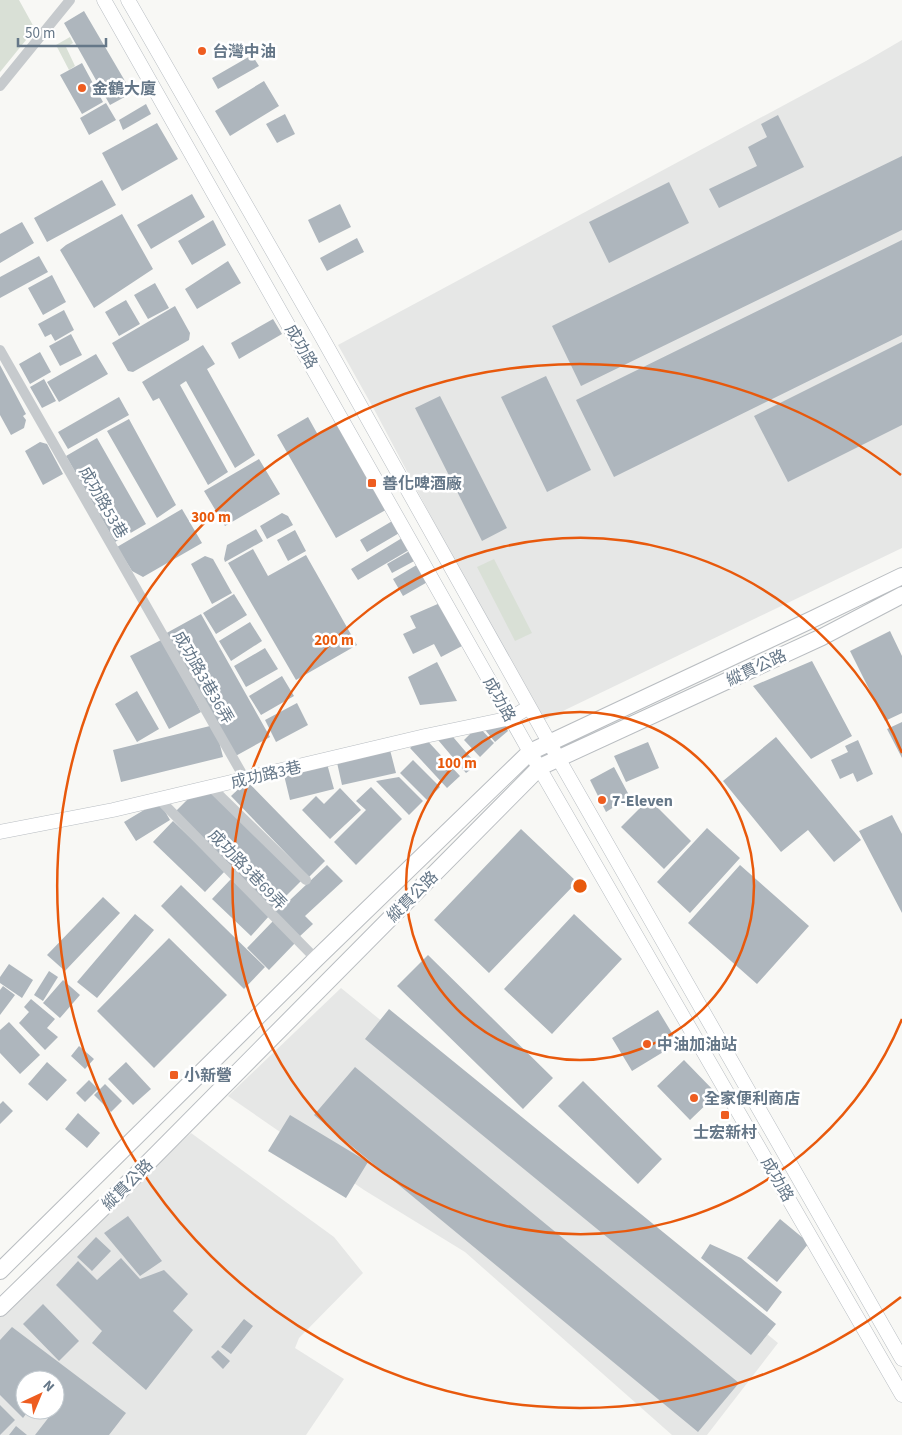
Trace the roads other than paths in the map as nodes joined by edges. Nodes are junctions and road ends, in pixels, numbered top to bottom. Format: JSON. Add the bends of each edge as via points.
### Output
{"nodes":[{"id":1,"x":70,"y":0,"type":"edge"},
{"id":2,"x":104,"y":0,"type":"edge"},
{"id":3,"x":128,"y":0,"type":"edge"},
{"id":4,"x":0,"y":86,"type":"edge"},
{"id":5,"x":0,"y":350,"type":"edge"},
{"id":6,"x":902,"y":576,"type":"edge"},
{"id":7,"x":136,"y":589,"type":"joint"},
{"id":8,"x":902,"y":595,"type":"edge"},
{"id":9,"x":529,"y":707,"type":"junction"},
{"id":10,"x":511,"y":718,"type":"junction"},
{"id":11,"x":549,"y":742,"type":"junction"},
{"id":12,"x":530,"y":752,"type":"junction"},
{"id":13,"x":558,"y":758,"type":"junction"},
{"id":14,"x":540,"y":767,"type":"junction"},
{"id":15,"x":245,"y":779,"type":"junction"},
{"id":16,"x":212,"y":787,"type":"junction"},
{"id":17,"x":160,"y":799,"type":"junction"},
{"id":18,"x":0,"y":832,"type":"edge"},
{"id":19,"x":306,"y":880,"type":"dead end"},
{"id":20,"x":316,"y":959,"type":"junction"},
{"id":21,"x":0,"y":1271,"type":"edge"},
{"id":22,"x":0,"y":1308,"type":"edge"},
{"id":23,"x":902,"y":1360,"type":"edge"},
{"id":24,"x":902,"y":1395,"type":"edge"}],
"edges":[{"from":1,"to":4,"type":"street"},
{"from":2,"to":10,"type":"main road","name":"成功路"},
{"from":3,"to":9,"type":"main road","name":"成功路"},
{"from":5,"to":7,"type":"street","name":"成功路53巷"},
{"from":6,"to":11,"type":"main road","name":"縱貫公路"},
{"from":7,"to":15,"type":"street","name":"成功路3巷36弄"},
{"from":8,"to":13,"type":"main road","name":"縱貫公路","via":[[822,637]]},
{"from":9,"to":10,"type":"main road","name":"成功路3巷"},
{"from":9,"to":11,"type":"main road","name":"成功路"},
{"from":10,"to":12,"type":"main road","name":"成功路"},
{"from":10,"to":15,"type":"main road","name":"成功路3巷"},
{"from":11,"to":12,"type":"main road","name":"縱貫公路"},
{"from":11,"to":13,"type":"main road","name":"成功路"},
{"from":12,"to":14,"type":"main road","name":"成功路"},
{"from":12,"to":20,"type":"main road","name":"縱貫公路"},
{"from":13,"to":14,"type":"main road","name":"縱貫公路"},
{"from":13,"to":23,"type":"main road","name":"成功路"},
{"from":14,"to":22,"type":"main road","name":"縱貫公路"},
{"from":14,"to":24,"type":"main road","name":"成功路"},
{"from":15,"to":16,"type":"main road","name":"成功路3巷"},
{"from":16,"to":17,"type":"main road","name":"成功路3巷"},
{"from":16,"to":19,"type":"street"},
{"from":17,"to":18,"type":"main road","name":"成功路3巷"},
{"from":17,"to":20,"type":"street","name":"成功路3巷69弄"},
{"from":20,"to":21,"type":"main road","name":"縱貫公路"}]}
